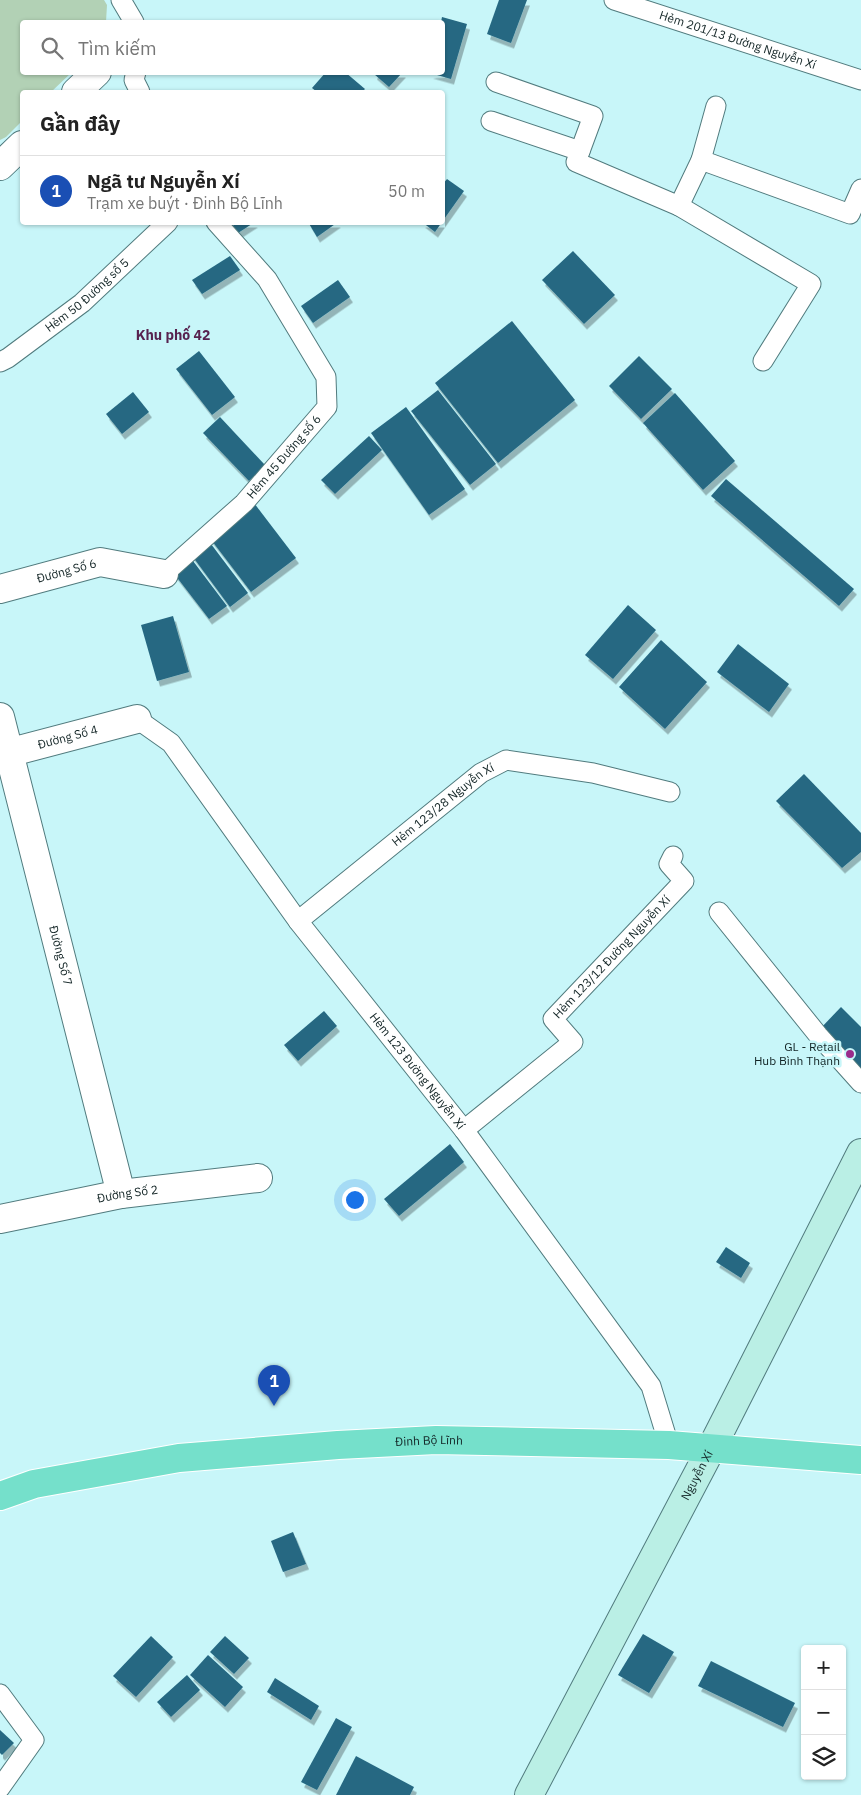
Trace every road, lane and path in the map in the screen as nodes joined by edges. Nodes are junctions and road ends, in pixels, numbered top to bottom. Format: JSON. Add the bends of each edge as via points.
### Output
{"nodes":[{"id":1,"x":121,"y":0,"type":"edge"},
{"id":2,"x":614,"y":0,"type":"edge"},
{"id":3,"x":642,"y":5,"type":"edge"},
{"id":4,"x":133,"y":20,"type":"edge"},
{"id":5,"x":94,"y":75,"type":"edge"},
{"id":6,"x":135,"y":75,"type":"edge"},
{"id":7,"x":861,"y":80,"type":"edge"},
{"id":8,"x":496,"y":82,"type":"dead end"},
{"id":9,"x":78,"y":90,"type":"edge"},
{"id":10,"x":139,"y":90,"type":"edge"},
{"id":11,"x":716,"y":106,"type":"dead end"},
{"id":12,"x":491,"y":121,"type":"dead end"},
{"id":13,"x":20,"y":147,"type":"edge"},
{"id":14,"x":580,"y":151,"type":"junction"},
{"id":15,"x":701,"y":160,"type":"junction"},
{"id":16,"x":0,"y":166,"type":"edge"},
{"id":17,"x":861,"y":189,"type":"edge"},
{"id":18,"x":679,"y":206,"type":"junction"},
{"id":19,"x":856,"y":216,"type":"edge"},
{"id":20,"x":165,"y":225,"type":"edge"},
{"id":21,"x":219,"y":225,"type":"edge"},
{"id":22,"x":763,"y":361,"type":"dead end"},
{"id":23,"x":0,"y":362,"type":"edge"},
{"id":24,"x":164,"y":574,"type":"joint"},
{"id":25,"x":0,"y":589,"type":"edge"},
{"id":26,"x":0,"y":717,"type":"edge"},
{"id":27,"x":136,"y":719,"type":"joint"},
{"id":28,"x":5,"y":754,"type":"edge"},
{"id":29,"x":670,"y":792,"type":"dead end"},
{"id":30,"x":673,"y":856,"type":"dead end"},
{"id":31,"x":718,"y":912,"type":"dead end"},
{"id":32,"x":298,"y":921,"type":"junction"},
{"id":33,"x":861,"y":1083,"type":"edge"},
{"id":34,"x":464,"y":1130,"type":"junction"},
{"id":35,"x":861,"y":1153,"type":"edge"},
{"id":36,"x":258,"y":1178,"type":"dead end"},
{"id":37,"x":121,"y":1194,"type":"junction"},
{"id":38,"x":0,"y":1219,"type":"edge"},
{"id":39,"x":669,"y":1445,"type":"junction"},
{"id":40,"x":712,"y":1447,"type":"junction"},
{"id":41,"x":861,"y":1460,"type":"edge"},
{"id":42,"x":0,"y":1496,"type":"edge"},
{"id":43,"x":0,"y":1694,"type":"edge"},
{"id":44,"x":0,"y":1788,"type":"edge"},
{"id":45,"x":529,"y":1795,"type":"edge"}],
"edges":[{"from":1,"to":4,"type":"lane"},
{"from":2,"to":3,"type":"lane","name":"Hẻm 201/13 Đường Nguyễn Xí"},
{"from":3,"to":7,"type":"lane","name":"Hẻm 201/13 Đường Nguyễn Xí"},
{"from":5,"to":9,"type":"street"},
{"from":6,"to":10,"type":"lane"},
{"from":8,"to":14,"type":"lane","via":[[593,116]]},
{"from":11,"to":15,"type":"lane"},
{"from":12,"to":14,"type":"lane"},
{"from":13,"to":16,"type":"street"},
{"from":14,"to":18,"type":"lane","via":[[576,162]]},
{"from":15,"to":18,"type":"lane"},
{"from":15,"to":19,"type":"lane"},
{"from":17,"to":19,"type":"lane"},
{"from":18,"to":22,"type":"lane","via":[[810,284]]},
{"from":20,"to":23,"type":"lane","name":"Hẻm 50 Đường số 5","via":[[82,303]]},
{"from":21,"to":24,"type":"lane","name":"Hẻm 45 Đường số 6","via":[[266,279],[326,376],[327,407],[244,503]]},
{"from":24,"to":25,"type":"street","name":"Đường Số 6","via":[[100,562]]},
{"from":26,"to":28,"type":"street","name":"Đường Số 7"},
{"from":27,"to":28,"type":"street","name":"Đường Số 4"},
{"from":27,"to":32,"type":"lane","name":"Hẻm 123 Đường Nguyễn Xí","via":[[171,742]]},
{"from":28,"to":37,"type":"street","name":"Đường Số 7"},
{"from":29,"to":32,"type":"lane","name":"Hẻm 123/28 Nguyễn Xí","via":[[593,773],[506,760],[481,773]]},
{"from":30,"to":34,"type":"lane","name":"Hẻm 123/12 Đường Nguyễn Xí","via":[[669,864],[684,881],[553,1019],[573,1042]]},
{"from":31,"to":33,"type":"lane"},
{"from":32,"to":34,"type":"lane","name":"Hẻm 123 Đường Nguyễn Xí"},
{"from":34,"to":39,"type":"lane","name":"Hẻm 123 Đường Nguyễn Xí","via":[[651,1386]]},
{"from":35,"to":40,"type":"main road","name":"Nguyễn Xí"},
{"from":36,"to":37,"type":"street","name":"Đường Số 2"},
{"from":37,"to":38,"type":"street","name":"Đường Số 2"},
{"from":39,"to":40,"type":"main road","name":"Đinh Bộ Lĩnh"},
{"from":39,"to":42,"type":"main road","name":"Đinh Bộ Lĩnh","via":[[436,1440],[328,1446],[179,1458],[34,1484]]},
{"from":40,"to":41,"type":"main road","name":"Đinh Bộ Lĩnh"},
{"from":40,"to":45,"type":"main road","name":"Nguyễn Xí"},
{"from":43,"to":44,"type":"lane","via":[[34,1740]]}]}
